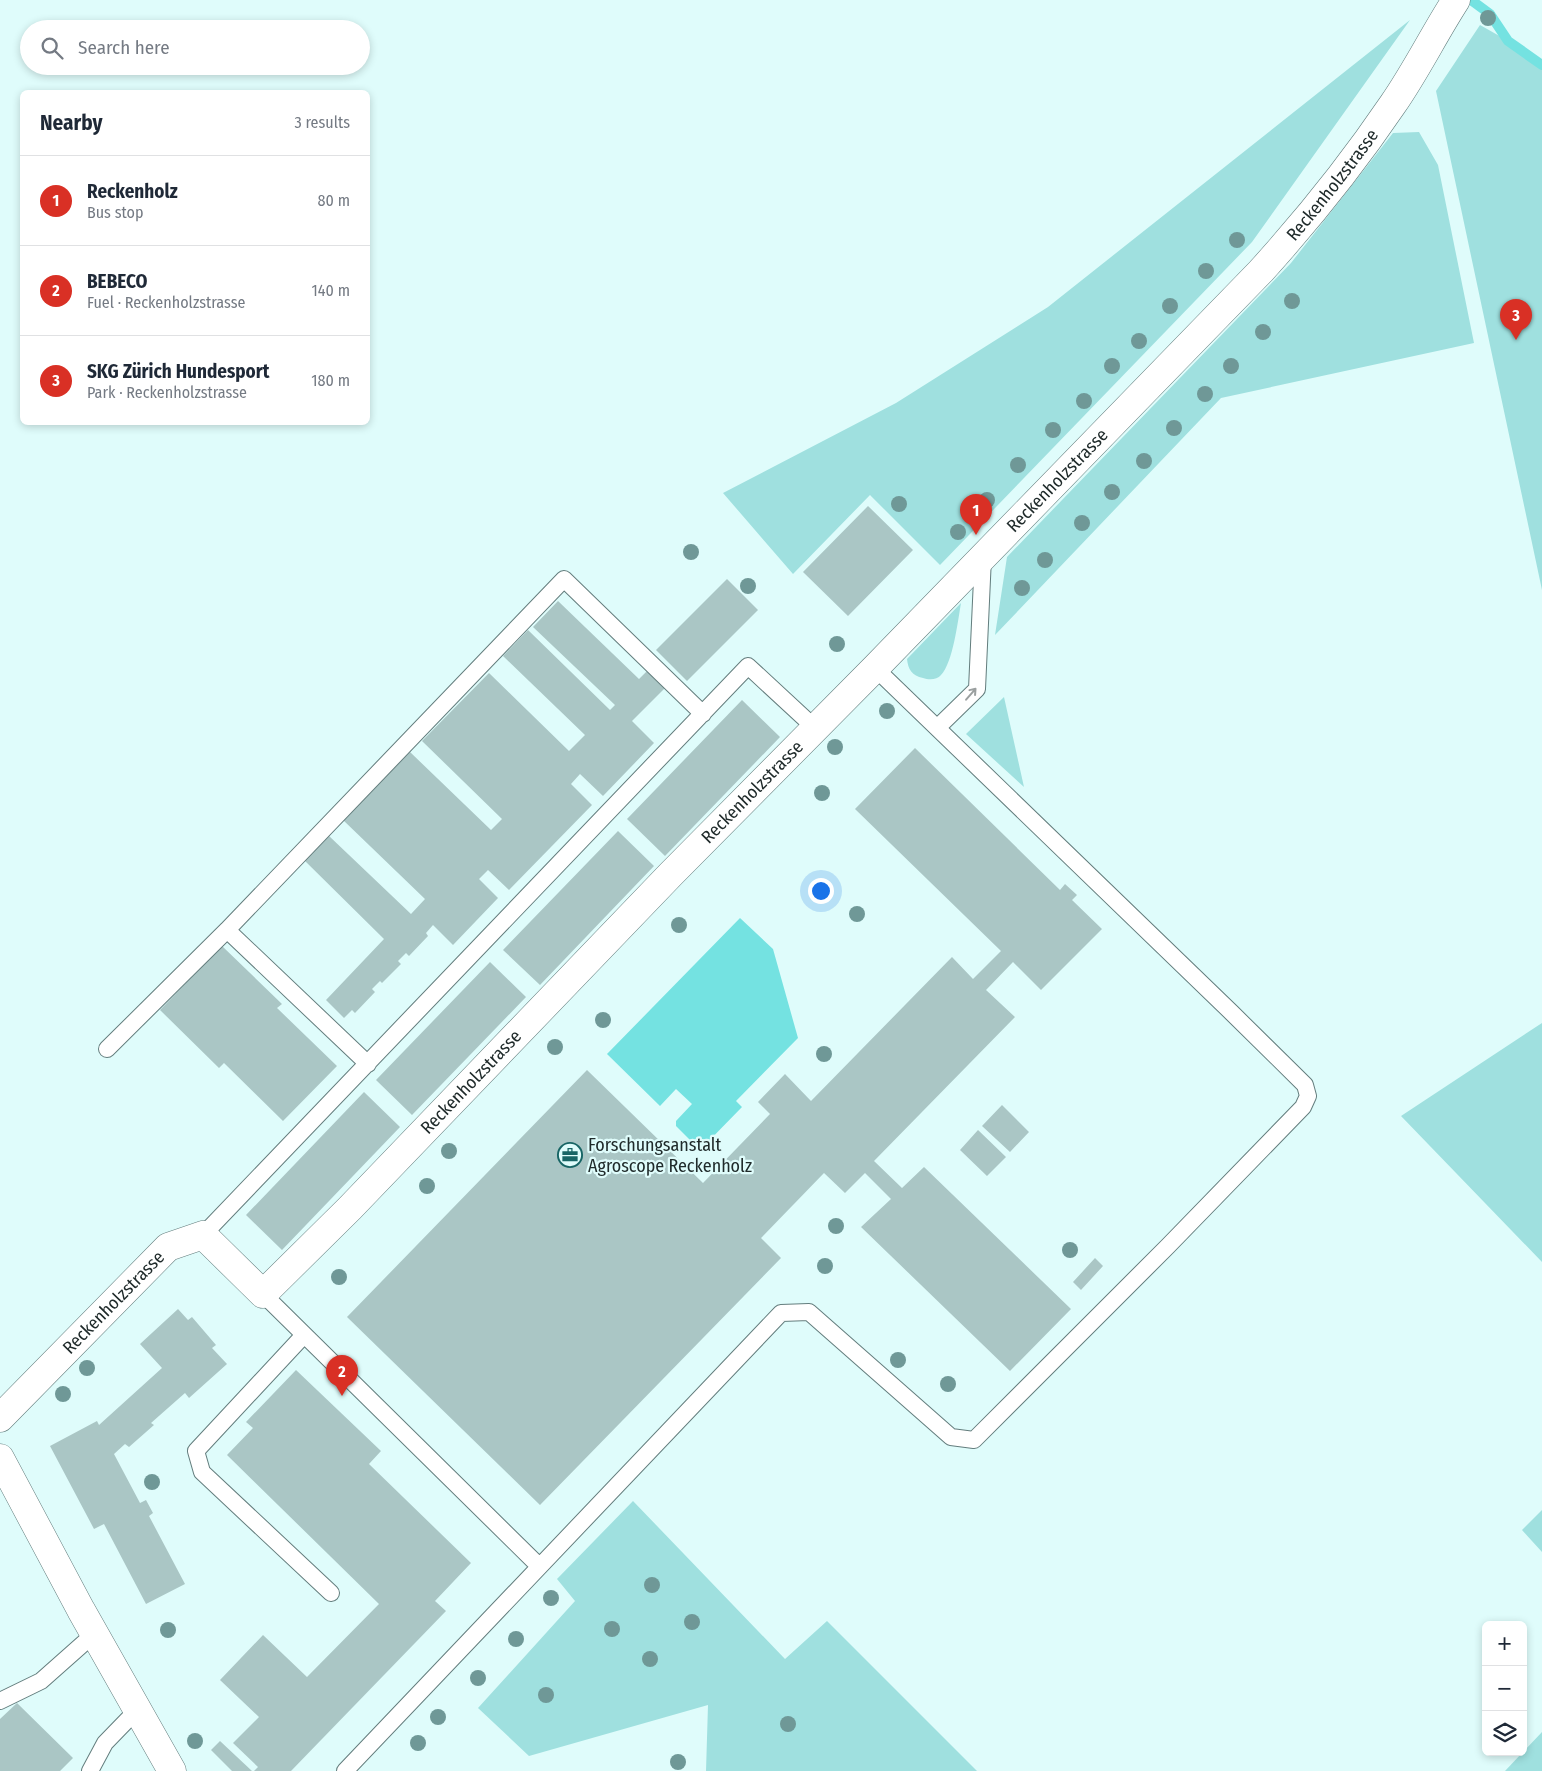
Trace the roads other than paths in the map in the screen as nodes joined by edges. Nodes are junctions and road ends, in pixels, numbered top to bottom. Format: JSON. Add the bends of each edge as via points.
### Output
{"nodes":[{"id":1,"x":1453,"y":5,"type":"edge"},
{"id":2,"x":983,"y":557,"type":"junction"},
{"id":3,"x":875,"y":668,"type":"junction"},
{"id":4,"x":703,"y":714,"type":"junction"},
{"id":5,"x":815,"y":728,"type":"junction"},
{"id":6,"x":937,"y":728,"type":"junction"},
{"id":7,"x":227,"y":930,"type":"junction"},
{"id":8,"x":106,"y":1050,"type":"dead end"},
{"id":9,"x":368,"y":1064,"type":"junction"},
{"id":10,"x":203,"y":1235,"type":"junction"},
{"id":11,"x":263,"y":1294,"type":"junction"},
{"id":12,"x":304,"y":1335,"type":"junction"},
{"id":13,"x":0,"y":1418,"type":"edge"},
{"id":14,"x":0,"y":1458,"type":"edge"},
{"id":15,"x":539,"y":1566,"type":"junction"},
{"id":16,"x":331,"y":1593,"type":"dead end"},
{"id":17,"x":94,"y":1634,"type":"junction"},
{"id":18,"x":0,"y":1701,"type":"edge"},
{"id":19,"x":137,"y":1710,"type":"junction"},
{"id":20,"x":90,"y":1771,"type":"edge"},
{"id":21,"x":172,"y":1771,"type":"edge"},
{"id":22,"x":346,"y":1771,"type":"edge"}],
"edges":[{"from":1,"to":2,"type":"street","name":"Reckenholzstrasse","via":[[1361,150],[1295,234]]},
{"from":2,"to":3,"type":"street","name":"Reckenholzstrasse"},
{"from":6,"to":2,"type":"lane","one_way":true,"via":[[977,689]]},
{"from":3,"to":5,"type":"street","name":"Reckenholzstrasse"},
{"from":3,"to":6,"type":"lane"},
{"from":4,"to":5,"type":"lane","via":[[748,666]]},
{"from":4,"to":7,"type":"lane","via":[[564,579]]},
{"from":4,"to":9,"type":"lane"},
{"from":5,"to":11,"type":"street","name":"Reckenholzstrasse"},
{"from":6,"to":15,"type":"lane","via":[[1305,1085],[1308,1096],[1303,1107],[974,1440],[951,1437],[809,1312],[780,1313]]},
{"from":7,"to":8,"type":"lane"},
{"from":7,"to":9,"type":"lane"},
{"from":9,"to":10,"type":"lane"},
{"from":10,"to":11,"type":"street"},
{"from":10,"to":13,"type":"street","name":"Reckenholzstrasse","via":[[168,1247]]},
{"from":11,"to":12,"type":"lane"},
{"from":12,"to":15,"type":"lane"},
{"from":12,"to":16,"type":"lane","via":[[196,1451],[202,1472]]},
{"from":14,"to":17,"type":"street"},
{"from":15,"to":22,"type":"lane"},
{"from":17,"to":18,"type":"lane","via":[[41,1681]]},
{"from":17,"to":19,"type":"street"},
{"from":19,"to":20,"type":"lane","via":[[105,1743]]},
{"from":19,"to":21,"type":"street"}]}
